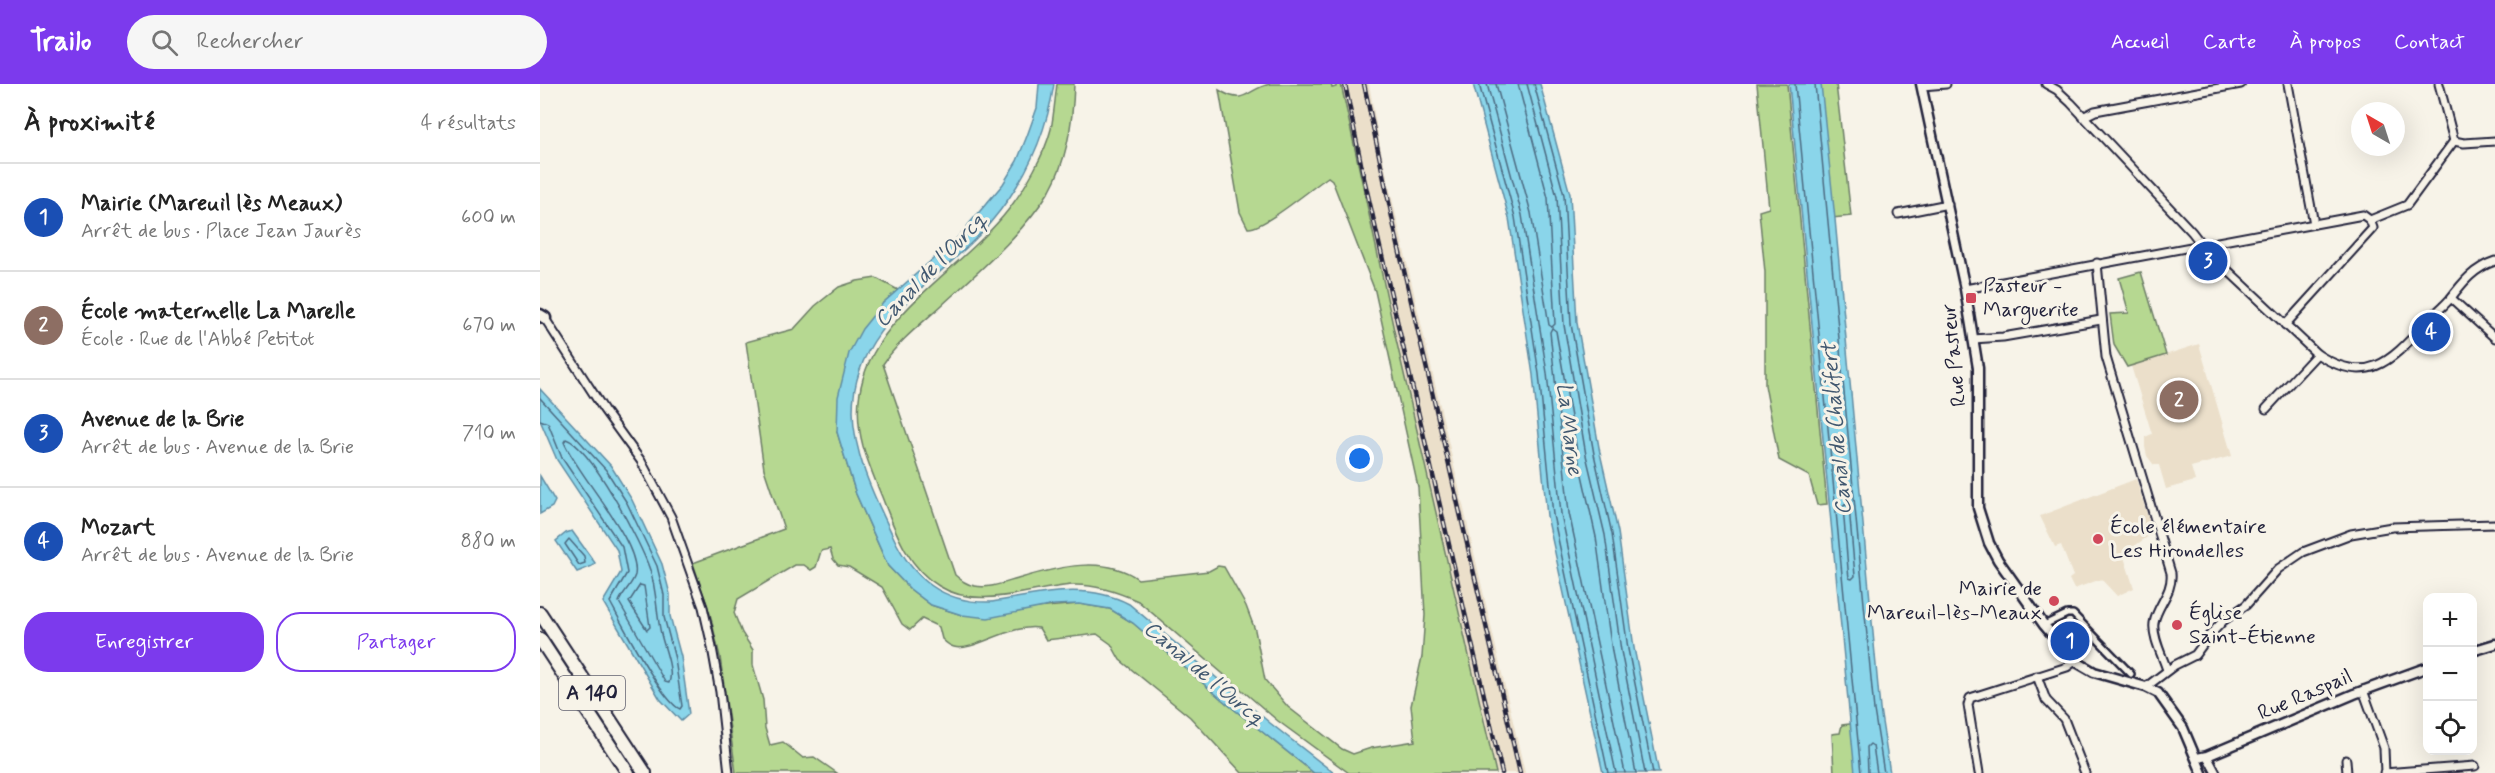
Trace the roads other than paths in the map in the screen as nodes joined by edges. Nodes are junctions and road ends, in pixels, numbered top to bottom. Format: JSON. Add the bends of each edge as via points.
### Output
{"nodes":[{"id":1,"x":1947,"y":84,"type":"edge"},
{"id":2,"x":2046,"y":84,"type":"edge"},
{"id":3,"x":2241,"y":84,"type":"edge"},
{"id":4,"x":2288,"y":84,"type":"edge"},
{"id":5,"x":2439,"y":84,"type":"edge"},
{"id":6,"x":1922,"y":85,"type":"edge"},
{"id":7,"x":2083,"y":117,"type":"junction"},
{"id":8,"x":2454,"y":141,"type":"junction"},
{"id":9,"x":2495,"y":141,"type":"edge"},
{"id":10,"x":1948,"y":204,"type":"junction"},
{"id":11,"x":1898,"y":214,"type":"dead end"},
{"id":12,"x":2370,"y":220,"type":"junction"},
{"id":13,"x":2314,"y":224,"type":"junction"},
{"id":14,"x":2201,"y":244,"type":"junction"},
{"id":15,"x":2495,"y":261,"type":"edge"},
{"id":16,"x":2097,"y":263,"type":"junction"},
{"id":17,"x":1965,"y":289,"type":"junction"},
{"id":18,"x":2451,"y":298,"type":"junction"},
{"id":19,"x":542,"y":314,"type":"edge"},
{"id":20,"x":2101,"y":320,"type":"junction"},
{"id":21,"x":2285,"y":325,"type":"junction"},
{"id":22,"x":2495,"y":338,"type":"edge"},
{"id":23,"x":1973,"y":339,"type":"junction"},
{"id":24,"x":2317,"y":354,"type":"junction"},
{"id":25,"x":2266,"y":409,"type":"dead end"},
{"id":26,"x":2495,"y":525,"type":"edge"},
{"id":27,"x":540,"y":613,"type":"edge"},
{"id":28,"x":2044,"y":625,"type":"junction"},
{"id":29,"x":540,"y":639,"type":"edge"},
{"id":30,"x":2495,"y":644,"type":"edge"},
{"id":31,"x":2477,"y":649,"type":"edge"},
{"id":32,"x":2075,"y":661,"type":"junction"},
{"id":33,"x":2423,"y":668,"type":"edge"},
{"id":34,"x":2167,"y":670,"type":"junction"},
{"id":35,"x":2131,"y":674,"type":"dead end"},
{"id":36,"x":2037,"y":676,"type":"junction"},
{"id":37,"x":2146,"y":687,"type":"junction"},
{"id":38,"x":2363,"y":690,"type":"junction"},
{"id":39,"x":2207,"y":756,"type":"junction"},
{"id":40,"x":2197,"y":758,"type":"junction"},
{"id":41,"x":2346,"y":760,"type":"dead end"},
{"id":42,"x":2475,"y":766,"type":"dead end"},
{"id":43,"x":628,"y":773,"type":"edge"},
{"id":44,"x":645,"y":773,"type":"edge"},
{"id":45,"x":729,"y":773,"type":"edge"},
{"id":46,"x":1979,"y":773,"type":"edge"},
{"id":47,"x":2085,"y":773,"type":"edge"},
{"id":48,"x":2202,"y":773,"type":"edge"},
{"id":49,"x":2216,"y":773,"type":"edge"},
{"id":50,"x":2347,"y":773,"type":"edge"},
{"id":51,"x":2385,"y":773,"type":"edge"}],
"edges":[{"from":1,"to":6,"type":"street"},
{"from":2,"to":7,"type":"street"},
{"from":3,"to":7,"type":"street","via":[[2095,111]]},
{"from":4,"to":13,"type":"street"},
{"from":5,"to":8,"type":"street"},
{"from":6,"to":10,"type":"street","name":"Rue Pasteur"},
{"from":7,"to":14,"type":"street"},
{"from":8,"to":9,"type":"street"},
{"from":8,"to":12,"type":"street","via":[[2407,206]]},
{"from":10,"to":11,"type":"street"},
{"from":10,"to":17,"type":"street","name":"Rue Pasteur"},
{"from":12,"to":13,"type":"street","via":[[2363,215]]},
{"from":12,"to":21,"type":"street","via":[[2373,228]]},
{"from":13,"to":14,"type":"street"},
{"from":14,"to":16,"type":"street"},
{"from":14,"to":21,"type":"street"},
{"from":15,"to":18,"type":"street","via":[[2481,266],[2458,286]]},
{"from":16,"to":17,"type":"street"},
{"from":16,"to":20,"type":"street"},
{"from":17,"to":23,"type":"street","name":"Rue Pasteur"},
{"from":18,"to":22,"type":"street"},
{"from":18,"to":24,"type":"street","via":[[2382,365],[2345,368]]},
{"from":19,"to":45,"type":"street","via":[[641,461],[671,517],[703,607],[711,642]]},
{"from":20,"to":23,"type":"street"},
{"from":20,"to":34,"type":"street","via":[[2111,375],[2171,573],[2172,583],[2154,621]]},
{"from":21,"to":24,"type":"street"},
{"from":23,"to":28,"type":"street","name":"Rue Pasteur","via":[[1978,368],[1978,508],[1998,560]]},
{"from":24,"to":25,"type":"street"},
{"from":26,"to":34,"type":"street","via":[[2392,527],[2351,534],[2303,552],[2278,569],[2246,605],[2223,621],[2195,655]]},
{"from":27,"to":44,"type":"highway","number":"A 140"},
{"from":28,"to":32,"type":"street","name":"Rue Pasteur"},
{"from":28,"to":35,"type":"street","via":[[2073,614]]},
{"from":29,"to":43,"type":"highway","number":"A 140"},
{"from":30,"to":31,"type":"street"},
{"from":32,"to":36,"type":"street"},
{"from":32,"to":37,"type":"street","via":[[2094,672]]},
{"from":33,"to":38,"type":"street","name":"Rue Raspail"},
{"from":34,"to":37,"type":"street"},
{"from":36,"to":46,"type":"street","via":[[1970,698]]},
{"from":36,"to":47,"type":"street","via":[[2046,700],[2064,719]]},
{"from":37,"to":40,"type":"street","via":[[2164,700]]},
{"from":38,"to":39,"type":"street","name":"Rue Raspail"},
{"from":38,"to":51,"type":"street","via":[[2384,748]]},
{"from":39,"to":40,"type":"street","name":"Rue Raspail"},
{"from":39,"to":49,"type":"street"},
{"from":40,"to":48,"type":"street"},
{"from":41,"to":50,"type":"street"},
{"from":42,"to":51,"type":"street"}]}
